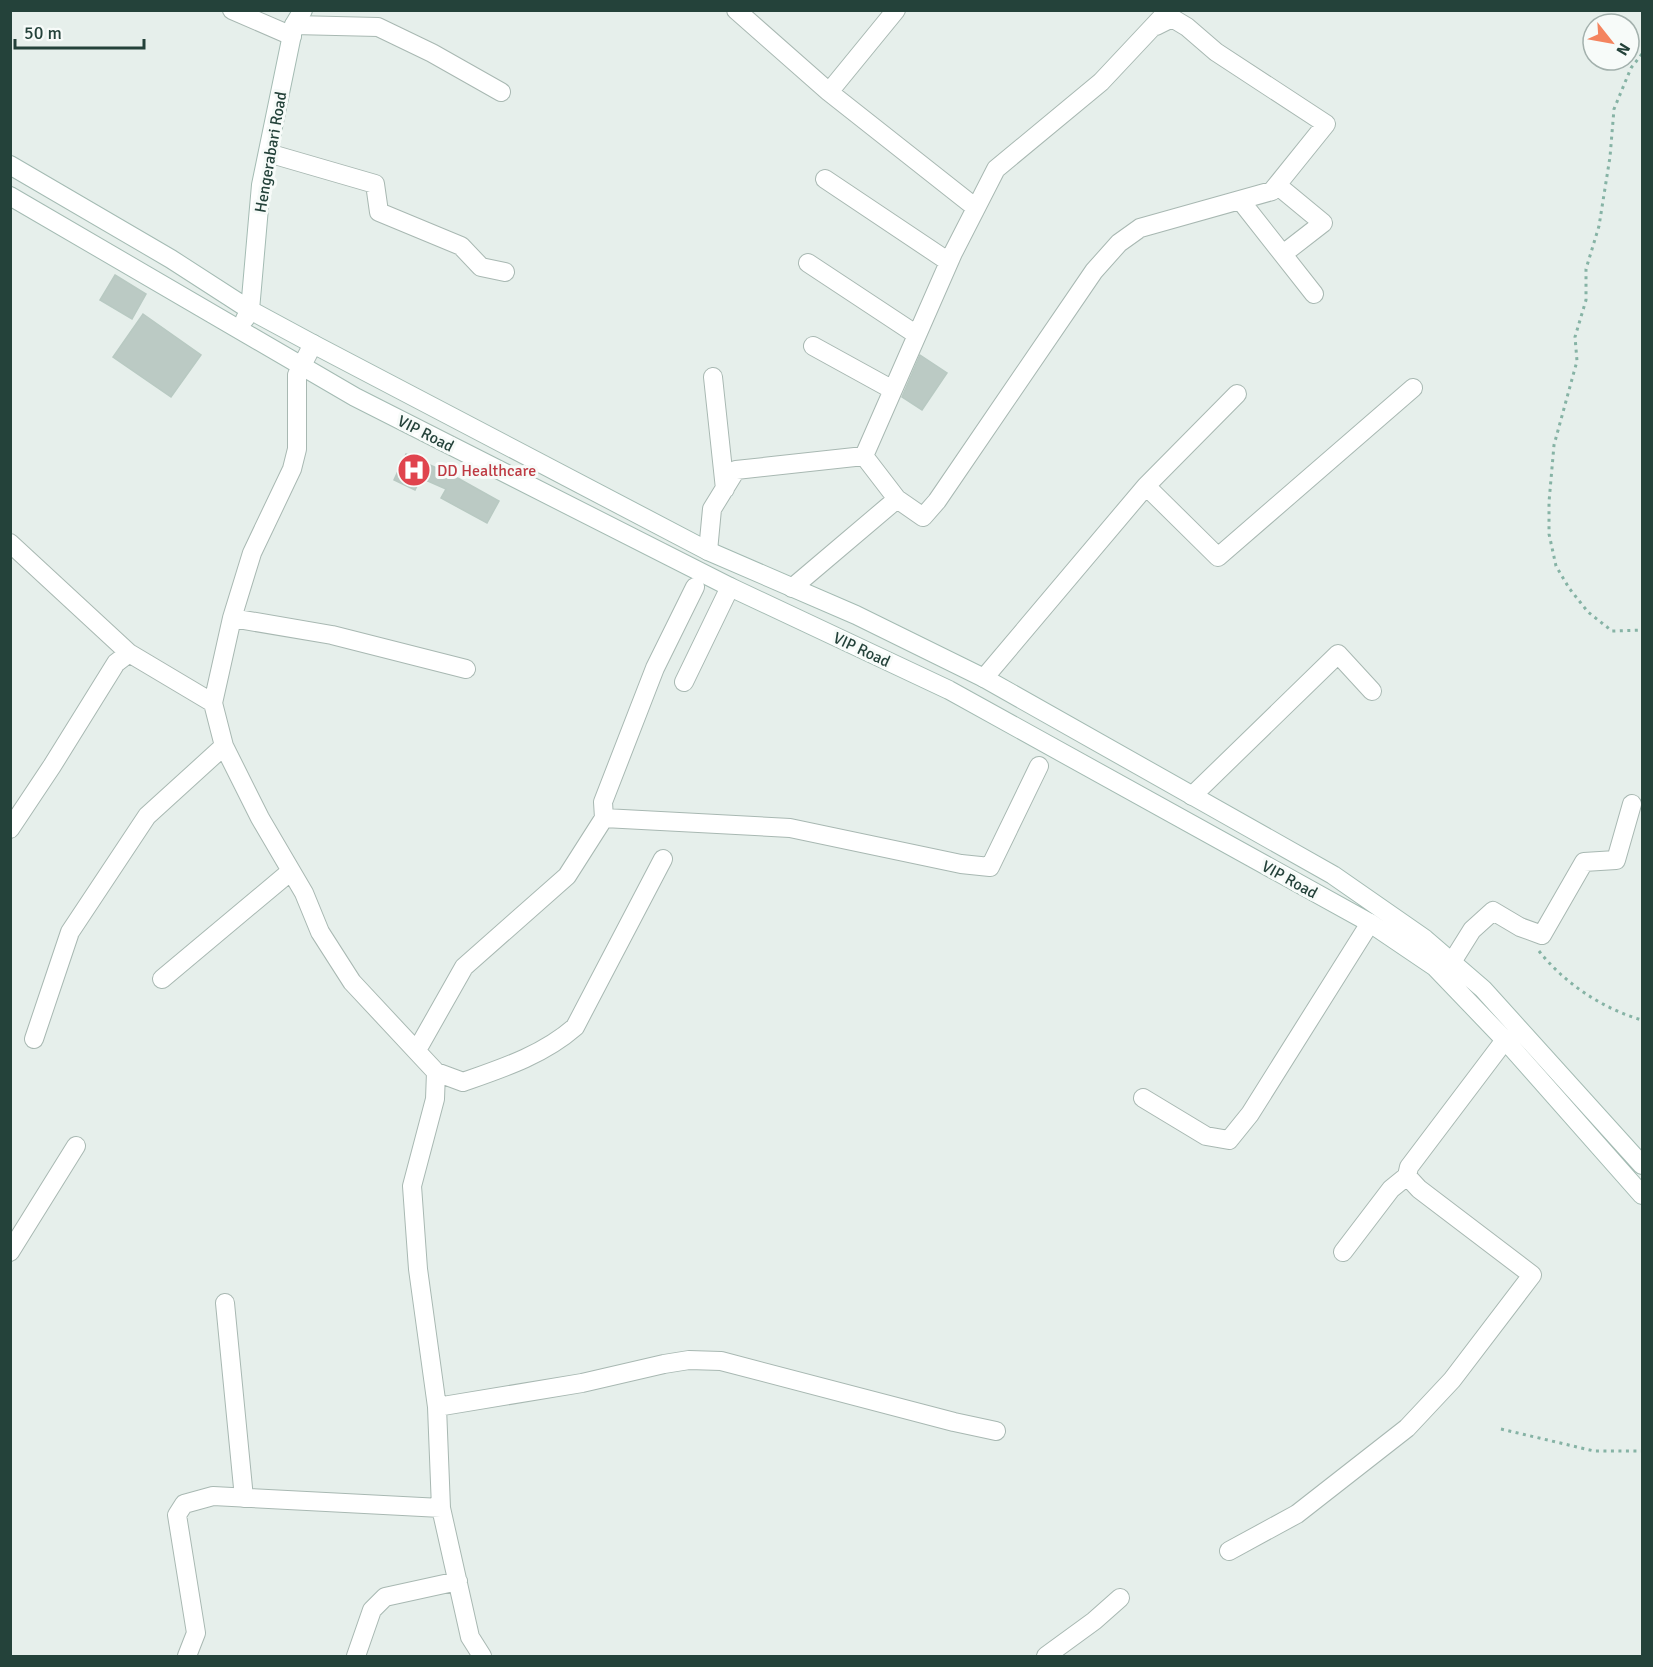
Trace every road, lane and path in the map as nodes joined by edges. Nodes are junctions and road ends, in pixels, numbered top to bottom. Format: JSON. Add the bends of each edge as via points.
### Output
{"nodes":[{"id":1,"x":232,"y":10,"type":"edge"},
{"id":2,"x":736,"y":10,"type":"edge"},
{"id":3,"x":896,"y":10,"type":"edge"},
{"id":4,"x":1166,"y":10,"type":"edge"},
{"id":5,"x":296,"y":24,"type":"edge"},
{"id":6,"x":1156,"y":26,"type":"junction"},
{"id":7,"x":1642,"y":54,"type":"edge"},
{"id":8,"x":501,"y":92,"type":"dead end"},
{"id":9,"x":829,"y":92,"type":"junction"},
{"id":10,"x":268,"y":153,"type":"junction"},
{"id":11,"x":10,"y":165,"type":"edge"},
{"id":12,"x":825,"y":179,"type":"dead end"},
{"id":13,"x":1277,"y":185,"type":"junction"},
{"id":14,"x":10,"y":196,"type":"edge"},
{"id":15,"x":1240,"y":200,"type":"junction"},
{"id":16,"x":976,"y":208,"type":"junction"},
{"id":17,"x":1283,"y":254,"type":"junction"},
{"id":18,"x":950,"y":262,"type":"junction"},
{"id":19,"x":808,"y":263,"type":"dead end"},
{"id":20,"x":505,"y":272,"type":"dead end"},
{"id":21,"x":1314,"y":294,"type":"dead end"},
{"id":22,"x":250,"y":310,"type":"junction"},
{"id":23,"x":240,"y":329,"type":"junction"},
{"id":24,"x":917,"y":335,"type":"junction"},
{"id":25,"x":313,"y":344,"type":"junction"},
{"id":26,"x":813,"y":346,"type":"dead end"},
{"id":27,"x":302,"y":365,"type":"junction"},
{"id":28,"x":713,"y":377,"type":"dead end"},
{"id":29,"x":1413,"y":388,"type":"dead end"},
{"id":30,"x":893,"y":390,"type":"junction"},
{"id":31,"x":1237,"y":394,"type":"dead end"},
{"id":32,"x":864,"y":456,"type":"junction"},
{"id":33,"x":1146,"y":486,"type":"junction"},
{"id":34,"x":725,"y":489,"type":"junction"},
{"id":35,"x":897,"y":499,"type":"junction"},
{"id":36,"x":10,"y":543,"type":"edge"},
{"id":37,"x":708,"y":551,"type":"junction"},
{"id":38,"x":695,"y":586,"type":"dead end"},
{"id":39,"x":730,"y":587,"type":"junction"},
{"id":40,"x":792,"y":588,"type":"junction"},
{"id":41,"x":232,"y":618,"type":"junction"},
{"id":42,"x":1642,"y":630,"type":"edge"},
{"id":43,"x":129,"y":653,"type":"junction"},
{"id":44,"x":466,"y":669,"type":"dead end"},
{"id":45,"x":984,"y":678,"type":"junction"},
{"id":46,"x":684,"y":682,"type":"dead end"},
{"id":47,"x":1372,"y":691,"type":"dead end"},
{"id":48,"x":213,"y":703,"type":"junction"},
{"id":49,"x":224,"y":746,"type":"junction"},
{"id":50,"x":1039,"y":766,"type":"dead end"},
{"id":51,"x":1191,"y":796,"type":"junction"},
{"id":52,"x":1632,"y":804,"type":"dead end"},
{"id":53,"x":604,"y":818,"type":"junction"},
{"id":54,"x":10,"y":829,"type":"edge"},
{"id":55,"x":663,"y":859,"type":"dead end"},
{"id":56,"x":291,"y":871,"type":"junction"},
{"id":57,"x":1370,"y":923,"type":"junction"},
{"id":58,"x":1538,"y":950,"type":"dead end"},
{"id":59,"x":1452,"y":962,"type":"junction"},
{"id":60,"x":162,"y":979,"type":"dead end"},
{"id":61,"x":1642,"y":1020,"type":"edge"},
{"id":62,"x":34,"y":1039,"type":"dead end"},
{"id":63,"x":1505,"y":1040,"type":"junction"},
{"id":64,"x":417,"y":1050,"type":"junction"},
{"id":65,"x":1538,"y":1064,"type":"junction"},
{"id":66,"x":436,"y":1072,"type":"junction"},
{"id":67,"x":1143,"y":1098,"type":"dead end"},
{"id":68,"x":76,"y":1146,"type":"dead end"},
{"id":69,"x":1642,"y":1165,"type":"edge"},
{"id":70,"x":1407,"y":1176,"type":"junction"},
{"id":71,"x":1642,"y":1195,"type":"edge"},
{"id":72,"x":10,"y":1252,"type":"edge"},
{"id":73,"x":1343,"y":1252,"type":"dead end"},
{"id":74,"x":225,"y":1303,"type":"dead end"},
{"id":75,"x":437,"y":1407,"type":"junction"},
{"id":76,"x":1501,"y":1429,"type":"dead end"},
{"id":77,"x":996,"y":1431,"type":"dead end"},
{"id":78,"x":1642,"y":1451,"type":"edge"},
{"id":79,"x":244,"y":1498,"type":"junction"},
{"id":80,"x":441,"y":1509,"type":"junction"},
{"id":81,"x":1229,"y":1551,"type":"dead end"},
{"id":82,"x":458,"y":1581,"type":"junction"},
{"id":83,"x":1120,"y":1598,"type":"dead end"},
{"id":84,"x":187,"y":1656,"type":"edge"},
{"id":85,"x":356,"y":1656,"type":"edge"},
{"id":86,"x":482,"y":1656,"type":"edge"},
{"id":87,"x":1046,"y":1656,"type":"edge"}],
"edges":[{"from":1,"to":5,"type":"street"},
{"from":2,"to":9,"type":"street"},
{"from":3,"to":9,"type":"street"},
{"from":4,"to":6,"type":"street"},
{"from":5,"to":8,"type":"street","via":[[378,27],[432,52]]},
{"from":5,"to":10,"type":"street","name":"Hengerabari Road"},
{"from":6,"to":13,"type":"street","via":[[1172,18],[1215,52],[1326,124]]},
{"from":6,"to":16,"type":"street","via":[[1101,82],[996,169]]},
{"from":7,"to":42,"type":"path","via":[[1631,68],[1614,110],[1599,226],[1586,269],[1586,300],[1575,337],[1577,361],[1554,445],[1549,502],[1549,534],[1556,566],[1569,588],[1588,612],[1612,631]]},
{"from":9,"to":16,"type":"street"},
{"from":10,"to":20,"type":"street","via":[[375,184],[379,212],[461,246],[481,267]]},
{"from":10,"to":22,"type":"street","name":"Hengerabari Road","via":[[261,185]]},
{"from":11,"to":22,"type":"street","name":"VIP Road"},
{"from":12,"to":18,"type":"street"},
{"from":13,"to":15,"type":"street","via":[[1272,191]]},
{"from":13,"to":17,"type":"street","via":[[1323,223]]},
{"from":14,"to":23,"type":"street","name":"VIP Road"},
{"from":15,"to":17,"type":"street"},
{"from":15,"to":35,"type":"street","via":[[1140,228],[1119,243],[1094,271],[937,501],[923,517]]},
{"from":16,"to":18,"type":"street"},
{"from":17,"to":21,"type":"street"},
{"from":18,"to":24,"type":"street"},
{"from":19,"to":24,"type":"street"},
{"from":22,"to":23,"type":"street","name":"Hengerabari Road"},
{"from":22,"to":25,"type":"street","name":"VIP Road"},
{"from":23,"to":27,"type":"street","name":"VIP Road"},
{"from":24,"to":30,"type":"street"},
{"from":25,"to":27,"type":"street"},
{"from":25,"to":37,"type":"street","name":"VIP Road"},
{"from":26,"to":30,"type":"street"},
{"from":27,"to":39,"type":"street","name":"VIP Road","via":[[355,397]]},
{"from":27,"to":41,"type":"street","via":[[297,375],[297,449],[292,470],[252,553]]},
{"from":28,"to":34,"type":"street"},
{"from":29,"to":33,"type":"street","via":[[1218,557]]},
{"from":30,"to":32,"type":"street"},
{"from":31,"to":33,"type":"street"},
{"from":32,"to":34,"type":"street","via":[[736,471]]},
{"from":32,"to":35,"type":"street"},
{"from":33,"to":45,"type":"street"},
{"from":34,"to":37,"type":"street","via":[[712,509]]},
{"from":35,"to":40,"type":"street"},
{"from":36,"to":43,"type":"street"},
{"from":37,"to":40,"type":"street","name":"VIP Road"},
{"from":38,"to":53,"type":"street","via":[[654,668],[603,802]]},
{"from":39,"to":46,"type":"street"},
{"from":39,"to":57,"type":"street","name":"VIP Road","via":[[949,690]]},
{"from":40,"to":45,"type":"street","name":"VIP Road"},
{"from":41,"to":44,"type":"street","via":[[332,635]]},
{"from":41,"to":48,"type":"street"},
{"from":43,"to":48,"type":"street"},
{"from":43,"to":54,"type":"street","via":[[116,663]]},
{"from":45,"to":51,"type":"street","name":"VIP Road"},
{"from":47,"to":51,"type":"street","via":[[1338,654]]},
{"from":48,"to":49,"type":"street"},
{"from":49,"to":56,"type":"street"},
{"from":49,"to":62,"type":"street","via":[[147,816],[70,932]]},
{"from":50,"to":53,"type":"street","via":[[990,867],[790,828]]},
{"from":51,"to":59,"type":"street","name":"VIP Road","via":[[1333,875]]},
{"from":52,"to":59,"type":"street","via":[[1616,860],[1584,862],[1542,935],[1493,911],[1472,930]]},
{"from":53,"to":64,"type":"street","via":[[567,876],[464,967]]},
{"from":55,"to":66,"type":"street","via":[[575,1027],[561,1040],[520,1062],[463,1082]]},
{"from":56,"to":60,"type":"street"},
{"from":56,"to":64,"type":"street","via":[[320,932],[352,982]]},
{"from":57,"to":63,"type":"street","name":"VIP Road","via":[[1436,967]]},
{"from":57,"to":67,"type":"street","via":[[1250,1114],[1229,1140],[1206,1136]]},
{"from":58,"to":61,"type":"path","via":[[1575,987],[1624,1015]]},
{"from":59,"to":65,"type":"street","name":"VIP Road","via":[[1483,989]]},
{"from":63,"to":65,"type":"street","name":"VIP Road"},
{"from":63,"to":70,"type":"street","via":[[1409,1167]]},
{"from":64,"to":66,"type":"street"},
{"from":65,"to":69,"type":"street","name":"VIP Road"},
{"from":65,"to":71,"type":"street","name":"VIP Road"},
{"from":66,"to":75,"type":"street","via":[[435,1099],[412,1186],[418,1269]]},
{"from":68,"to":72,"type":"street"},
{"from":70,"to":73,"type":"street","via":[[1391,1189]]},
{"from":70,"to":81,"type":"street","via":[[1532,1275],[1452,1380],[1407,1428],[1297,1514]]},
{"from":74,"to":79,"type":"street"},
{"from":75,"to":77,"type":"street","via":[[582,1383],[664,1364],[722,1361]]},
{"from":75,"to":80,"type":"street"},
{"from":76,"to":78,"type":"path","via":[[1594,1452]]},
{"from":79,"to":80,"type":"street"},
{"from":79,"to":84,"type":"street","via":[[213,1496],[184,1504],[177,1515],[196,1633]]},
{"from":80,"to":82,"type":"street"},
{"from":82,"to":85,"type":"street","via":[[384,1597],[372,1610]]},
{"from":82,"to":86,"type":"street","via":[[470,1637]]},
{"from":83,"to":87,"type":"street"}]}
